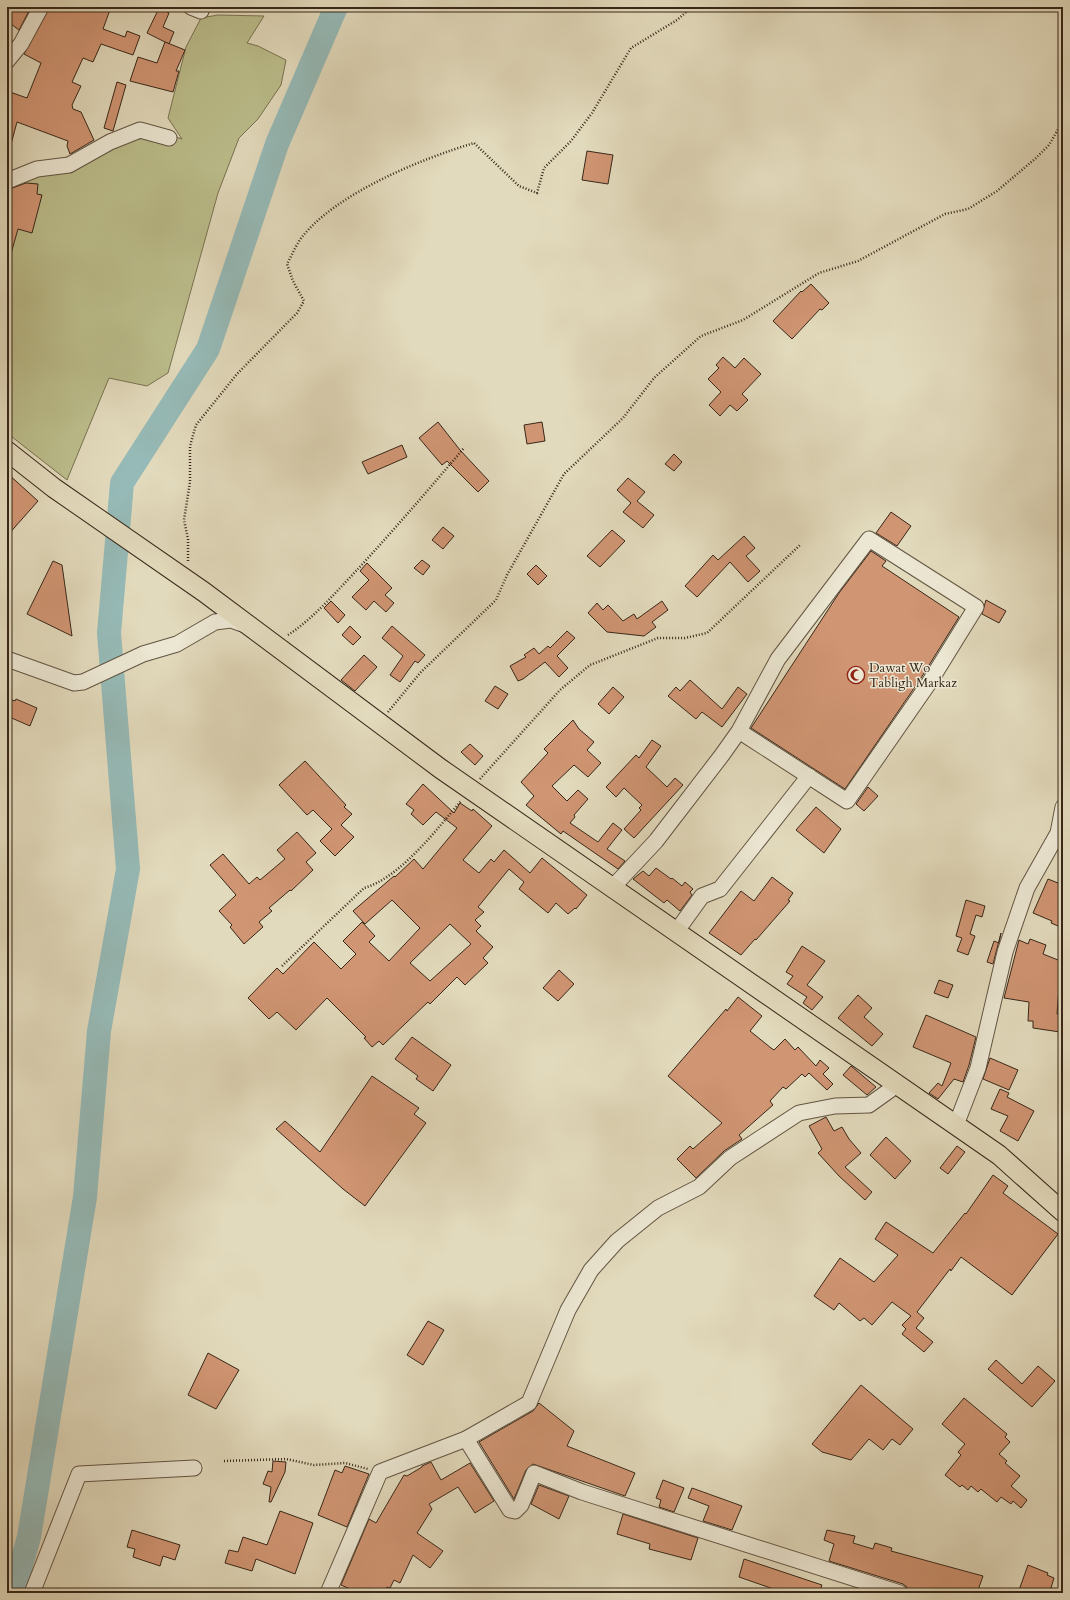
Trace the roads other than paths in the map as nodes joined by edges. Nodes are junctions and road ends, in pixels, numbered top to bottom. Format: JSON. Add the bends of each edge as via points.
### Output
{"nodes":[{"id":1,"x":41,"y":7,"type":"edge"},
{"id":2,"x":7,"y":61,"type":"edge"},
{"id":3,"x":169,"y":138,"type":"dead end"},
{"id":4,"x":7,"y":181,"type":"edge"},
{"id":5,"x":7,"y":451,"type":"edge"},
{"id":6,"x":249,"y":626,"type":"junction"},
{"id":7,"x":7,"y":658,"type":"edge"},
{"id":8,"x":739,"y":732,"type":"junction"},
{"id":9,"x":808,"y":776,"type":"junction"},
{"id":10,"x":1063,"y":807,"type":"edge"},
{"id":11,"x":612,"y":888,"type":"junction"},
{"id":12,"x":676,"y":932,"type":"junction"},
{"id":13,"x":897,"y":1085,"type":"junction"},
{"id":14,"x":956,"y":1126,"type":"junction"},
{"id":15,"x":1063,"y":1212,"type":"edge"},
{"id":16,"x":466,"y":1439,"type":"junction"},
{"id":17,"x":194,"y":1468,"type":"dead end"},
{"id":18,"x":32,"y":1593,"type":"edge"},
{"id":19,"x":328,"y":1593,"type":"edge"},
{"id":20,"x":900,"y":1593,"type":"edge"}],
"edges":[{"from":1,"to":2,"type":"street","via":[[21,44]]},
{"from":3,"to":4,"type":"street","via":[[140,130],[110,142],[69,165],[37,169]]},
{"from":5,"to":6,"type":"main road","via":[[54,488]]},
{"from":6,"to":7,"type":"street","via":[[230,620],[215,622],[177,644],[143,654],[90,680],[74,683]]},
{"from":6,"to":11,"type":"main road","via":[[471,790]]},
{"from":8,"to":9,"type":"street"},
{"from":8,"to":9,"type":"street","via":[[778,659],[869,539],[976,607],[929,683],[847,801]]},
{"from":8,"to":11,"type":"street","via":[[656,841]]},
{"from":9,"to":12,"type":"street","via":[[720,889],[702,896]]},
{"from":10,"to":14,"type":"street","via":[[1058,833],[1027,888],[1005,952],[978,1068]]},
{"from":11,"to":12,"type":"main road"},
{"from":12,"to":13,"type":"main road"},
{"from":13,"to":14,"type":"main road"},
{"from":13,"to":16,"type":"street","via":[[869,1105],[835,1106],[799,1113],[730,1158],[699,1187],[658,1208],[617,1241],[591,1270],[568,1310],[529,1403]]},
{"from":14,"to":15,"type":"main road","via":[[999,1156]]},
{"from":16,"to":19,"type":"street","via":[[380,1472]]},
{"from":16,"to":20,"type":"street","via":[[510,1510],[515,1511],[521,1505],[534,1473],[582,1492]]},
{"from":17,"to":18,"type":"street","via":[[79,1474]]}]}
